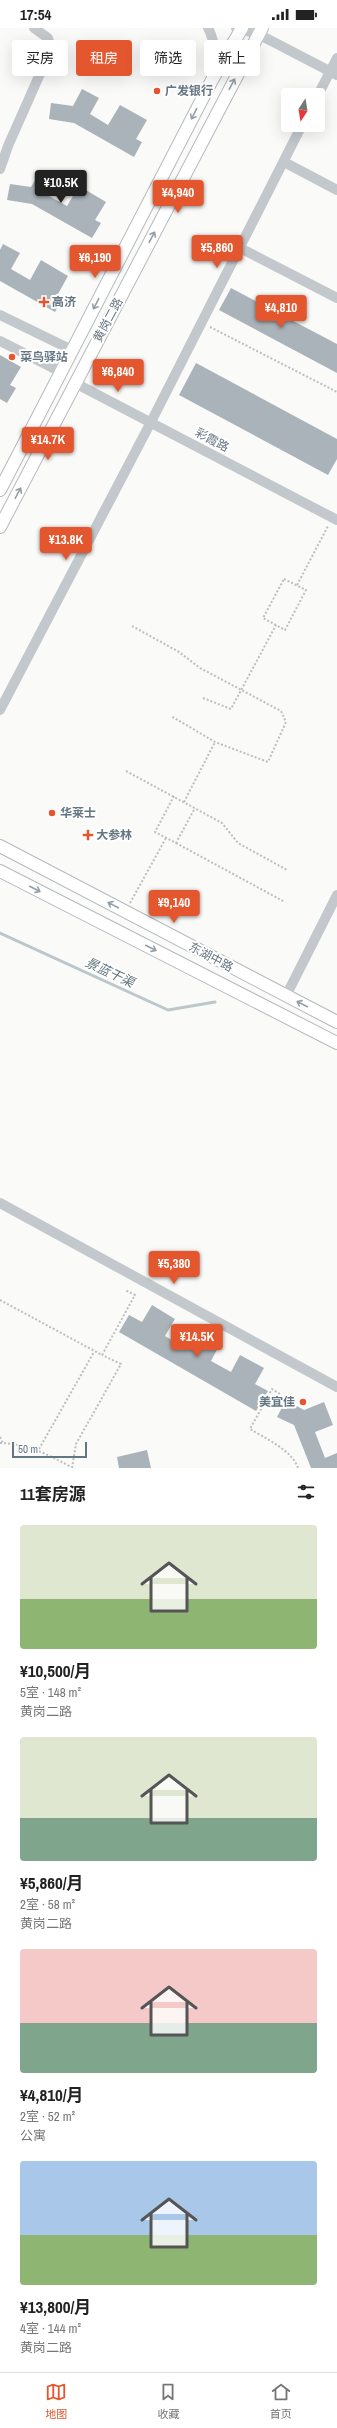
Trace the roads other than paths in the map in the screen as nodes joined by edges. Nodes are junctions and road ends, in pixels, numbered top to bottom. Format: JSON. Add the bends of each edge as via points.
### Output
{"nodes":[{"id":1,"x":34,"y":28,"type":"edge"},
{"id":2,"x":208,"y":28,"type":"edge"},
{"id":3,"x":239,"y":29,"type":"edge"},
{"id":4,"x":258,"y":30,"type":"edge"},
{"id":5,"x":337,"y":58,"type":"edge"},
{"id":6,"x":333,"y":73,"type":"edge"},
{"id":7,"x":212,"y":80,"type":"junction"},
{"id":8,"x":323,"y":88,"type":"edge"},
{"id":9,"x":299,"y":132,"type":"edge"},
{"id":10,"x":172,"y":157,"type":"junction"},
{"id":11,"x":284,"y":162,"type":"junction"},
{"id":12,"x":189,"y":166,"type":"junction"},
{"id":13,"x":0,"y":169,"type":"edge"},
{"id":14,"x":337,"y":190,"type":"edge"},
{"id":15,"x":240,"y":248,"type":"junction"},
{"id":16,"x":337,"y":298,"type":"edge"},
{"id":17,"x":0,"y":315,"type":"edge"},
{"id":18,"x":0,"y":341,"type":"edge"},
{"id":19,"x":72,"y":350,"type":"junction"},
{"id":20,"x":61,"y":372,"type":"junction"},
{"id":21,"x":75,"y":383,"type":"junction"},
{"id":22,"x":151,"y":422,"type":"junction"},
{"id":23,"x":0,"y":490,"type":"edge"},
{"id":24,"x":335,"y":519,"type":"edge"},
{"id":25,"x":0,"y":527,"type":"edge"},
{"id":26,"x":0,"y":710,"type":"edge"},
{"id":27,"x":0,"y":846,"type":"edge"},
{"id":28,"x":0,"y":872,"type":"edge"},
{"id":29,"x":337,"y":895,"type":"edge"},
{"id":30,"x":286,"y":996,"type":"junction"},
{"id":31,"x":337,"y":1022,"type":"edge"},
{"id":32,"x":337,"y":1043,"type":"edge"},
{"id":33,"x":0,"y":1203,"type":"edge"},
{"id":34,"x":337,"y":1387,"type":"edge"}],
"edges":[{"from":1,"to":13,"type":"street","via":[[48,38],[51,49]]},
{"from":2,"to":7,"type":"street","via":[[213,37],[214,48]]},
{"from":3,"to":4,"type":"street"},
{"from":3,"to":7,"type":"main road","name":"黄岗二路"},
{"from":4,"to":6,"type":"street"},
{"from":12,"to":4,"type":"main road","name":"黄岗二路","one_way":true},
{"from":5,"to":6,"type":"street"},
{"from":6,"to":8,"type":"street"},
{"from":7,"to":10,"type":"main road","name":"黄岗二路","one_way":true},
{"from":9,"to":11,"type":"street"},
{"from":10,"to":12,"type":"main road"},
{"from":10,"to":19,"type":"main road","name":"黄岗二路","one_way":true},
{"from":11,"to":14,"type":"street"},
{"from":11,"to":15,"type":"street"},
{"from":21,"to":12,"type":"main road","name":"黄岗二路","one_way":true},
{"from":15,"to":16,"type":"street"},
{"from":15,"to":22,"type":"street"},
{"from":17,"to":19,"type":"street"},
{"from":18,"to":20,"type":"street"},
{"from":19,"to":20,"type":"main road","name":"黄岗二路"},
{"from":20,"to":23,"type":"main road","name":"黄岗二路"},
{"from":21,"to":22,"type":"street","name":"彩霞路"},
{"from":25,"to":21,"type":"main road","name":"黄岗二路","one_way":true},
{"from":22,"to":24,"type":"street","name":"彩霞路"},
{"from":22,"to":26,"type":"street"},
{"from":30,"to":27,"type":"main road","name":"东湖中路","one_way":true},
{"from":28,"to":32,"type":"main road","name":"东湖中路","one_way":true},
{"from":29,"to":30,"type":"street"},
{"from":31,"to":30,"type":"main road","name":"东湖中路","one_way":true},
{"from":33,"to":34,"type":"street"}]}
